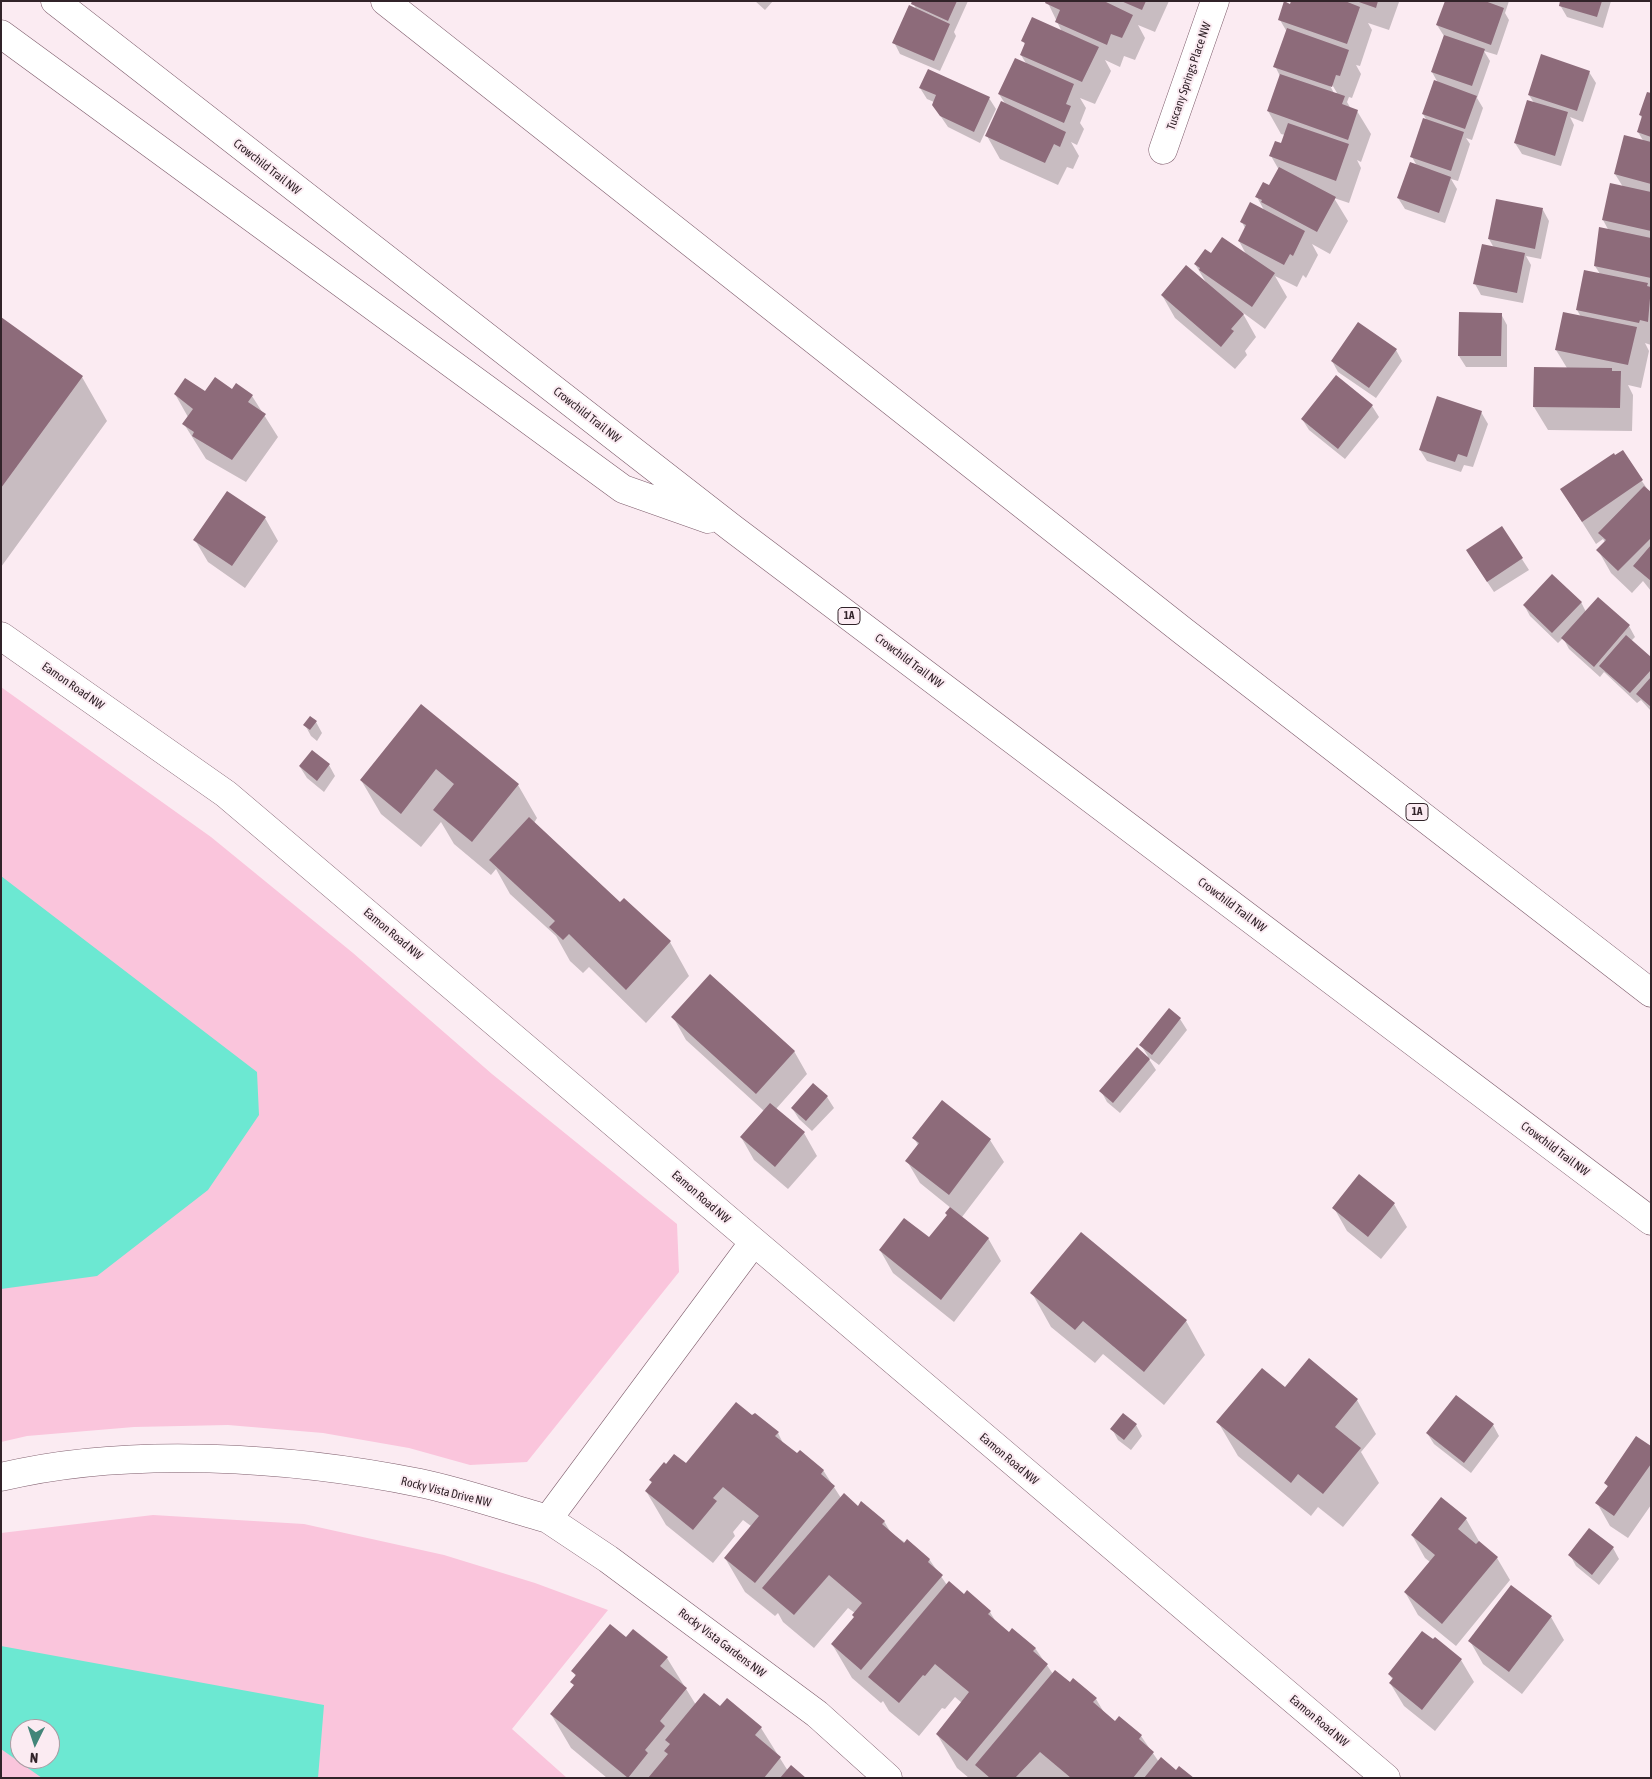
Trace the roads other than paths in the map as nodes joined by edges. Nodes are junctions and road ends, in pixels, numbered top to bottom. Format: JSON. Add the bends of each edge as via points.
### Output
{"nodes":[{"id":1,"x":55,"y":1,"type":"edge"},
{"id":2,"x":385,"y":1,"type":"edge"},
{"id":3,"x":1215,"y":1,"type":"edge"},
{"id":4,"x":1,"y":34,"type":"edge"},
{"id":5,"x":1163,"y":150,"type":"dead end"},
{"id":6,"x":732,"y":528,"type":"junction"},
{"id":7,"x":1,"y":636,"type":"edge"},
{"id":8,"x":1651,"y":993,"type":"edge"},
{"id":9,"x":1651,"y":1222,"type":"edge"},
{"id":10,"x":753,"y":1242,"type":"junction"},
{"id":11,"x":1,"y":1477,"type":"edge"},
{"id":12,"x":548,"y":1519,"type":"junction"},
{"id":13,"x":888,"y":1778,"type":"edge"},
{"id":14,"x":1386,"y":1778,"type":"edge"}],
"edges":[{"from":1,"to":6,"type":"main road","name":"Crowchild Trail NW","number":"1A"},
{"from":2,"to":8,"type":"main road","number":"1A","via":[[1190,637]]},
{"from":3,"to":5,"type":"main road","name":"Tuscany Springs Place NW"},
{"from":4,"to":6,"type":"main road","via":[[623,489]]},
{"from":6,"to":9,"type":"main road","name":"Crowchild Trail NW","number":"1A"},
{"from":7,"to":10,"type":"main road","name":"Eamon Road NW","via":[[226,794]]},
{"from":10,"to":12,"type":"main road"},
{"from":10,"to":14,"type":"main road","name":"Eamon Road NW"},
{"from":11,"to":12,"type":"main road","name":"Rocky Vista Drive NW","via":[[39,1468],[170,1458],[307,1465],[420,1484]]},
{"from":12,"to":13,"type":"main road","name":"Rocky Vista Gardens NW","via":[[608,1559],[817,1714]]}]}
